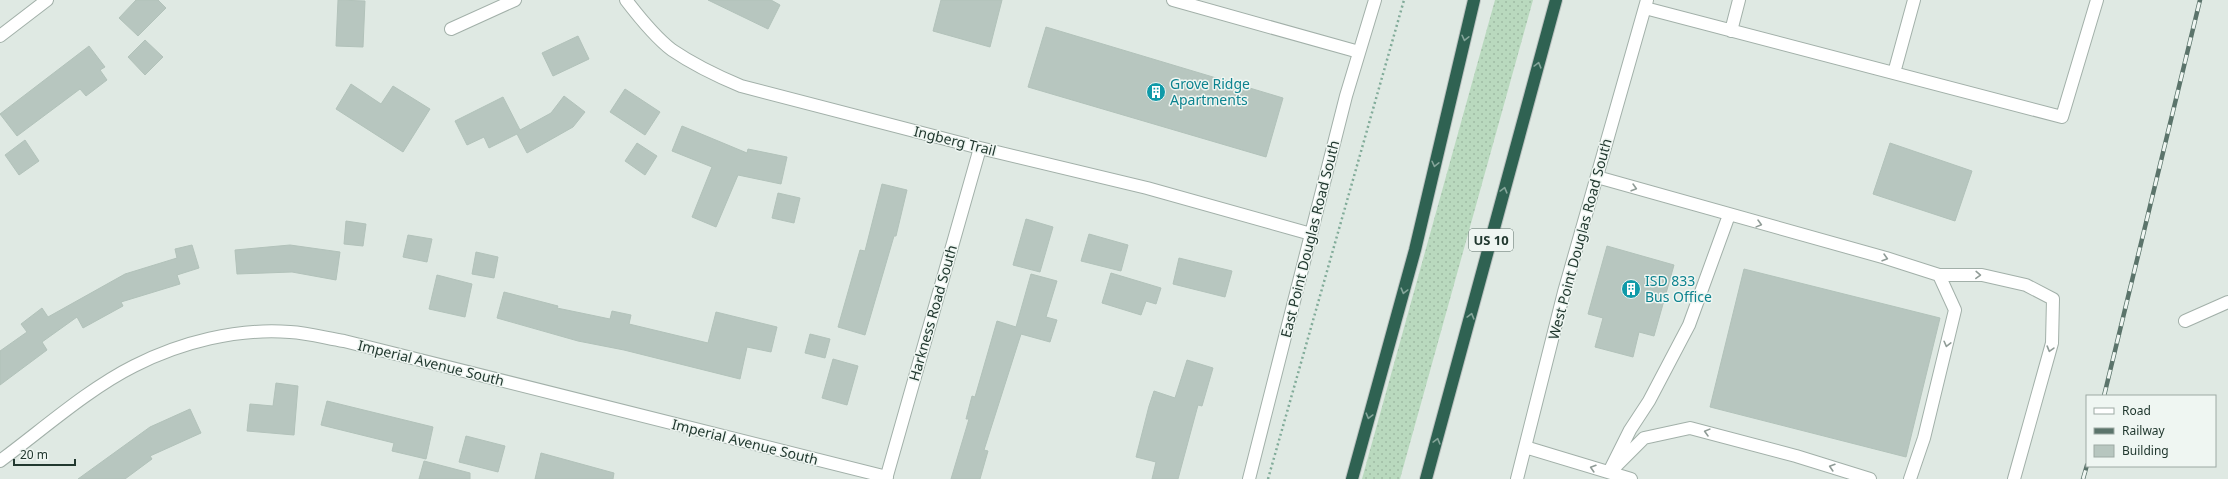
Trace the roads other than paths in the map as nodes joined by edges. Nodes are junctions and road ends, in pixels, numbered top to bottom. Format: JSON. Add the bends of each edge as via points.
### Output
{"nodes":[{"id":1,"x":46,"y":0,"type":"edge"},
{"id":2,"x":515,"y":0,"type":"edge"},
{"id":3,"x":626,"y":0,"type":"edge"},
{"id":4,"x":1173,"y":0,"type":"edge"},
{"id":5,"x":1375,"y":0,"type":"edge"},
{"id":6,"x":1474,"y":0,"type":"edge"},
{"id":7,"x":1556,"y":0,"type":"edge"},
{"id":8,"x":1739,"y":0,"type":"edge"},
{"id":9,"x":1914,"y":0,"type":"edge"},
{"id":10,"x":2097,"y":0,"type":"edge"},
{"id":11,"x":1646,"y":4,"type":"edge"},
{"id":12,"x":451,"y":30,"type":"dead end"},
{"id":13,"x":1731,"y":31,"type":"junction"},
{"id":14,"x":0,"y":36,"type":"edge"},
{"id":15,"x":1359,"y":52,"type":"junction"},
{"id":16,"x":1894,"y":73,"type":"junction"},
{"id":17,"x":980,"y":148,"type":"junction"},
{"id":18,"x":1597,"y":177,"type":"junction"},
{"id":19,"x":1729,"y":215,"type":"junction"},
{"id":20,"x":1311,"y":234,"type":"junction"},
{"id":21,"x":1939,"y":275,"type":"junction"},
{"id":22,"x":2228,"y":302,"type":"edge"},
{"id":23,"x":2185,"y":322,"type":"dead end"},
{"id":24,"x":1525,"y":447,"type":"junction"},
{"id":25,"x":0,"y":461,"type":"edge"},
{"id":26,"x":1610,"y":472,"type":"junction"},
{"id":27,"x":887,"y":478,"type":"edge"},
{"id":28,"x":1249,"y":479,"type":"edge"},
{"id":29,"x":1352,"y":479,"type":"edge"},
{"id":30,"x":1426,"y":479,"type":"edge"},
{"id":31,"x":1517,"y":479,"type":"edge"},
{"id":32,"x":1631,"y":479,"type":"edge"},
{"id":33,"x":1870,"y":479,"type":"edge"},
{"id":34,"x":1910,"y":479,"type":"edge"},
{"id":35,"x":2014,"y":479,"type":"edge"}],
"edges":[{"from":1,"to":14,"type":"street"},
{"from":2,"to":12,"type":"street"},
{"from":3,"to":17,"type":"street","name":"Ingberg Trail","via":[[671,49],[707,71],[741,86]]},
{"from":4,"to":15,"type":"street"},
{"from":5,"to":15,"type":"street","name":"East Point Douglas Road South"},
{"from":6,"to":29,"type":"highway","one_way":true,"via":[[1415,250]]},
{"from":30,"to":7,"type":"highway","number":"US 10","one_way":true},
{"from":8,"to":13,"type":"street"},
{"from":9,"to":16,"type":"street"},
{"from":10,"to":16,"type":"street","via":[[2062,117]]},
{"from":11,"to":13,"type":"street"},
{"from":11,"to":18,"type":"street","name":"West Point Douglas Road South"},
{"from":13,"to":16,"type":"street"},
{"from":15,"to":20,"type":"street","name":"East Point Douglas Road South"},
{"from":17,"to":20,"type":"street","name":"Ingberg Trail","via":[[1147,188]]},
{"from":17,"to":27,"type":"street","name":"Harkness Road South"},
{"from":18,"to":19,"type":"street","one_way":true},
{"from":18,"to":24,"type":"street","name":"West Point Douglas Road South","via":[[1564,292]]},
{"from":19,"to":21,"type":"street","one_way":true},
{"from":19,"to":26,"type":"street","via":[[1689,325],[1649,401],[1630,430]]},
{"from":20,"to":28,"type":"street","name":"East Point Douglas Road South"},
{"from":21,"to":34,"type":"street","one_way":true,"via":[[1955,310],[1924,438]]},
{"from":21,"to":35,"type":"street","one_way":true,"via":[[1982,275],[2026,285],[2053,299],[2052,343]]},
{"from":22,"to":23,"type":"street"},
{"from":26,"to":24,"type":"street","one_way":true},
{"from":24,"to":31,"type":"street","name":"West Point Douglas Road South"},
{"from":25,"to":27,"type":"street","name":"Imperial Avenue South","via":[[105,383],[134,366],[168,351],[204,340],[243,333],[290,332],[344,341]]},
{"from":26,"to":32,"type":"street"},
{"from":33,"to":26,"type":"street","one_way":true,"via":[[1690,428],[1644,438]]}]}
